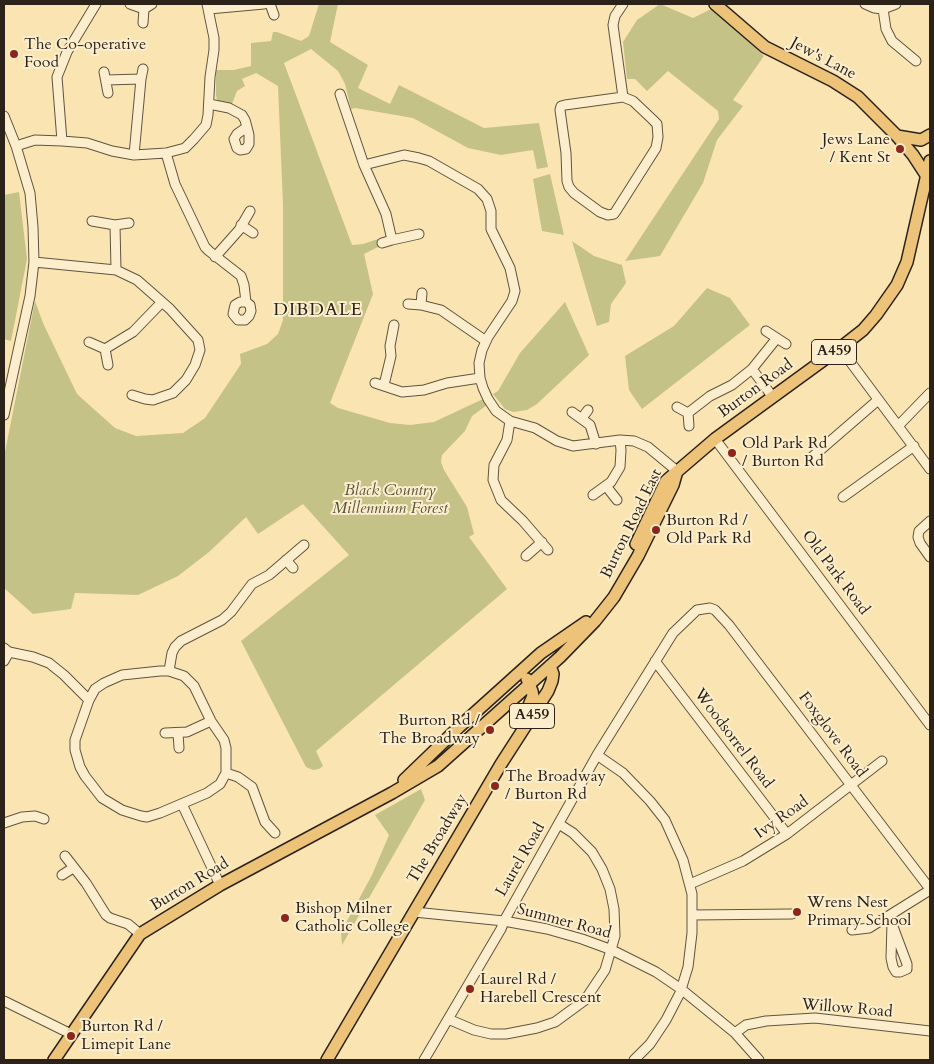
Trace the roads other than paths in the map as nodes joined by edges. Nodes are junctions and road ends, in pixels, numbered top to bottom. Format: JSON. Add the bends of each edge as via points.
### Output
{"nodes":[{"id":1,"x":96,"y":4,"type":"edge"},
{"id":2,"x":130,"y":4,"type":"edge"},
{"id":3,"x":152,"y":4,"type":"edge"},
{"id":4,"x":264,"y":4,"type":"edge"},
{"id":5,"x":270,"y":4,"type":"edge"},
{"id":6,"x":622,"y":4,"type":"edge"},
{"id":7,"x":715,"y":4,"type":"edge"},
{"id":8,"x":865,"y":4,"type":"edge"},
{"id":9,"x":896,"y":4,"type":"edge"},
{"id":10,"x":208,"y":6,"type":"edge"},
{"id":11,"x":144,"y":9,"type":"junction"},
{"id":12,"x":883,"y":9,"type":"junction"},
{"id":13,"x":274,"y":15,"type":"dead end"},
{"id":14,"x":143,"y":23,"type":"dead end"},
{"id":15,"x":916,"y":61,"type":"dead end"},
{"id":16,"x":143,"y":69,"type":"dead end"},
{"id":17,"x":141,"y":79,"type":"junction"},
{"id":18,"x":108,"y":93,"type":"dead end"},
{"id":19,"x":340,"y":94,"type":"dead end"},
{"id":20,"x":623,"y":97,"type":"junction"},
{"id":21,"x":210,"y":104,"type":"junction"},
{"id":22,"x":4,"y":116,"type":"edge"},
{"id":23,"x":247,"y":127,"type":"dead end"},
{"id":24,"x":930,"y":135,"type":"edge"},
{"id":25,"x":897,"y":136,"type":"junction"},
{"id":26,"x":62,"y":141,"type":"junction"},
{"id":27,"x":16,"y":146,"type":"junction"},
{"id":28,"x":166,"y":153,"type":"junction"},
{"id":29,"x":134,"y":155,"type":"junction"},
{"id":30,"x":930,"y":161,"type":"edge"},
{"id":31,"x":364,"y":165,"type":"junction"},
{"id":32,"x":928,"y":178,"type":"edge"},
{"id":33,"x":930,"y":203,"type":"edge"},
{"id":34,"x":918,"y":209,"type":"junction"},
{"id":35,"x":250,"y":211,"type":"dead end"},
{"id":36,"x":92,"y":221,"type":"dead end"},
{"id":37,"x":128,"y":223,"type":"dead end"},
{"id":38,"x":115,"y":224,"type":"junction"},
{"id":39,"x":242,"y":225,"type":"junction"},
{"id":40,"x":253,"y":233,"type":"dead end"},
{"id":41,"x":420,"y":234,"type":"dead end"},
{"id":42,"x":392,"y":240,"type":"junction"},
{"id":43,"x":382,"y":244,"type":"dead end"},
{"id":44,"x":215,"y":257,"type":"junction"},
{"id":45,"x":34,"y":262,"type":"junction"},
{"id":46,"x":116,"y":270,"type":"junction"},
{"id":47,"x":422,"y":292,"type":"dead end"},
{"id":48,"x":162,"y":302,"type":"junction"},
{"id":49,"x":246,"y":302,"type":"dead end"},
{"id":50,"x":408,"y":304,"type":"dead end"},
{"id":51,"x":421,"y":305,"type":"junction"},
{"id":52,"x":394,"y":325,"type":"dead end"},
{"id":53,"x":766,"y":331,"type":"dead end"},
{"id":54,"x":777,"y":338,"type":"junction"},
{"id":55,"x":486,"y":341,"type":"junction"},
{"id":56,"x":89,"y":342,"type":"dead end"},
{"id":57,"x":786,"y":344,"type":"dead end"},
{"id":58,"x":840,"y":348,"type":"junction"},
{"id":59,"x":105,"y":350,"type":"junction"},
{"id":60,"x":108,"y":365,"type":"dead end"},
{"id":61,"x":752,"y":369,"type":"junction"},
{"id":62,"x":480,"y":378,"type":"junction"},
{"id":63,"x":375,"y":383,"type":"dead end"},
{"id":64,"x":384,"y":385,"type":"junction"},
{"id":65,"x":930,"y":393,"type":"edge"},
{"id":66,"x":132,"y":395,"type":"dead end"},
{"id":67,"x":772,"y":396,"type":"junction"},
{"id":68,"x":878,"y":400,"type":"junction"},
{"id":69,"x":677,"y":407,"type":"dead end"},
{"id":70,"x":588,"y":410,"type":"dead end"},
{"id":71,"x":572,"y":412,"type":"dead end"},
{"id":72,"x":688,"y":413,"type":"junction"},
{"id":73,"x":4,"y":415,"type":"edge"},
{"id":74,"x":582,"y":418,"type":"junction"},
{"id":75,"x":510,"y":421,"type":"junction"},
{"id":76,"x":899,"y":425,"type":"junction"},
{"id":77,"x":689,"y":426,"type":"dead end"},
{"id":78,"x":715,"y":439,"type":"junction"},
{"id":79,"x":620,"y":440,"type":"junction"},
{"id":80,"x":596,"y":444,"type":"junction"},
{"id":81,"x":914,"y":446,"type":"junction"},
{"id":82,"x":926,"y":455,"type":"edge"},
{"id":83,"x":811,"y":458,"type":"dead end"},
{"id":84,"x":930,"y":468,"type":"edge"},
{"id":85,"x":677,"y":471,"type":"junction"},
{"id":86,"x":606,"y":486,"type":"junction"},
{"id":87,"x":593,"y":495,"type":"dead end"},
{"id":88,"x":843,"y":497,"type":"dead end"},
{"id":89,"x":617,"y":500,"type":"dead end"},
{"id":90,"x":930,"y":521,"type":"edge"},
{"id":91,"x":304,"y":545,"type":"dead end"},
{"id":92,"x":526,"y":556,"type":"dead end"},
{"id":93,"x":930,"y":557,"type":"edge"},
{"id":94,"x":286,"y":560,"type":"junction"},
{"id":95,"x":292,"y":568,"type":"dead end"},
{"id":96,"x":703,"y":608,"type":"joint"},
{"id":97,"x":7,"y":650,"type":"edge"},
{"id":98,"x":4,"y":661,"type":"edge"},
{"id":99,"x":654,"y":661,"type":"junction"},
{"id":100,"x":529,"y":663,"type":"junction"},
{"id":101,"x":550,"y":666,"type":"junction"},
{"id":102,"x":169,"y":671,"type":"junction"},
{"id":103,"x":529,"y":684,"type":"junction"},
{"id":104,"x":513,"y":698,"type":"junction"},
{"id":105,"x":89,"y":700,"type":"junction"},
{"id":106,"x":470,"y":716,"type":"junction"},
{"id":107,"x":211,"y":721,"type":"junction"},
{"id":108,"x":930,"y":725,"type":"edge"},
{"id":109,"x":165,"y":733,"type":"dead end"},
{"id":110,"x":178,"y":733,"type":"junction"},
{"id":111,"x":178,"y":748,"type":"dead end"},
{"id":112,"x":597,"y":755,"type":"junction"},
{"id":113,"x":882,"y":761,"type":"dead end"},
{"id":114,"x":501,"y":764,"type":"junction"},
{"id":115,"x":226,"y":773,"type":"junction"},
{"id":116,"x":852,"y":786,"type":"junction"},
{"id":117,"x":392,"y":793,"type":"junction"},
{"id":118,"x":182,"y":804,"type":"junction"},
{"id":119,"x":44,"y":819,"type":"dead end"},
{"id":120,"x":4,"y":823,"type":"edge"},
{"id":121,"x":559,"y":824,"type":"junction"},
{"id":122,"x":267,"y":826,"type":"junction"},
{"id":123,"x":260,"y":833,"type":"dead end"},
{"id":124,"x":275,"y":833,"type":"dead end"},
{"id":125,"x":787,"y":834,"type":"junction"},
{"id":126,"x":65,"y":856,"type":"dead end"},
{"id":127,"x":73,"y":868,"type":"junction"},
{"id":128,"x":62,"y":875,"type":"dead end"},
{"id":129,"x":690,"y":884,"type":"junction"},
{"id":130,"x":220,"y":885,"type":"junction"},
{"id":131,"x":930,"y":889,"type":"edge"},
{"id":132,"x":414,"y":912,"type":"junction"},
{"id":133,"x":792,"y":914,"type":"dead end"},
{"id":134,"x":692,"y":915,"type":"junction"},
{"id":135,"x":504,"y":921,"type":"junction"},
{"id":136,"x":852,"y":930,"type":"dead end"},
{"id":137,"x":140,"y":934,"type":"junction"},
{"id":138,"x":612,"y":950,"type":"junction"},
{"id":139,"x":681,"y":989,"type":"junction"},
{"id":140,"x":4,"y":1001,"type":"edge"},
{"id":141,"x":448,"y":1019,"type":"junction"},
{"id":142,"x":930,"y":1032,"type":"edge"},
{"id":143,"x":735,"y":1033,"type":"junction"},
{"id":144,"x":70,"y":1034,"type":"junction"},
{"id":145,"x":54,"y":1060,"type":"edge"},
{"id":146,"x":327,"y":1060,"type":"edge"},
{"id":147,"x":424,"y":1060,"type":"edge"},
{"id":148,"x":634,"y":1060,"type":"edge"},
{"id":149,"x":759,"y":1060,"type":"edge"}],
"edges":[{"from":1,"to":26,"type":"street","via":[[67,52],[57,77]]},
{"from":2,"to":11,"type":"street"},
{"from":3,"to":11,"type":"street"},
{"from":4,"to":10,"type":"street"},
{"from":5,"to":13,"type":"street"},
{"from":6,"to":20,"type":"street","via":[[614,25]]},
{"from":7,"to":25,"type":"main road","name":"Jew's Lane","via":[[766,47],[858,97]]},
{"from":8,"to":12,"type":"street"},
{"from":9,"to":12,"type":"street"},
{"from":10,"to":21,"type":"street","via":[[214,38]]},
{"from":11,"to":14,"type":"street"},
{"from":12,"to":15,"type":"street","via":[[886,29],[892,41]]},
{"from":16,"to":17,"type":"street"},
{"from":17,"to":18,"type":"street","via":[[105,76]]},
{"from":17,"to":29,"type":"street"},
{"from":19,"to":31,"type":"street"},
{"from":20,"to":20,"type":"street","via":[[633,101],[657,124],[658,137],[656,148],[616,211],[608,215],[569,187],[560,110],[565,105]]},
{"from":21,"to":23,"type":"street","via":[[239,112]]},
{"from":21,"to":28,"type":"street","via":[[206,124],[194,140],[185,148]]},
{"from":22,"to":27,"type":"street"},
{"from":24,"to":25,"type":"main road","via":[[921,140]]},
{"from":25,"to":32,"type":"main road","name":"Jew's Lane"},
{"from":26,"to":27,"type":"street","via":[[35,140]]},
{"from":26,"to":29,"type":"street","via":[[87,143]]},
{"from":27,"to":45,"type":"street","via":[[30,193]]},
{"from":28,"to":29,"type":"street"},
{"from":28,"to":44,"type":"street","via":[[175,184],[205,247]]},
{"from":30,"to":32,"type":"main road","number":"A459"},
{"from":31,"to":42,"type":"street","via":[[386,214]]},
{"from":31,"to":55,"type":"street","via":[[404,155],[419,158],[448,171],[483,193],[491,211],[491,229],[510,268],[515,291]]},
{"from":32,"to":34,"type":"main road","name":"Burton Road","number":"A459"},
{"from":33,"to":34,"type":"street"},
{"from":34,"to":58,"type":"main road","name":"Burton Road","number":"A459","via":[[907,262],[897,284],[863,330]]},
{"from":35,"to":39,"type":"street"},
{"from":36,"to":38,"type":"street"},
{"from":37,"to":38,"type":"street"},
{"from":38,"to":46,"type":"street"},
{"from":39,"to":40,"type":"street"},
{"from":39,"to":44,"type":"street"},
{"from":41,"to":42,"type":"street"},
{"from":42,"to":43,"type":"street"},
{"from":44,"to":49,"type":"street","via":[[241,276]]},
{"from":45,"to":46,"type":"street"},
{"from":45,"to":73,"type":"street","via":[[30,296]]},
{"from":46,"to":48,"type":"street","via":[[136,280]]},
{"from":47,"to":51,"type":"street"},
{"from":48,"to":59,"type":"street","via":[[134,332]]},
{"from":48,"to":66,"type":"street","via":[[198,340],[198,359],[186,380],[173,393],[153,400]]},
{"from":50,"to":51,"type":"street"},
{"from":51,"to":55,"type":"street","via":[[447,313]]},
{"from":52,"to":64,"type":"street","via":[[386,338],[391,356]]},
{"from":53,"to":54,"type":"street"},
{"from":54,"to":57,"type":"street"},
{"from":54,"to":61,"type":"street"},
{"from":55,"to":62,"type":"street","via":[[479,363]]},
{"from":56,"to":59,"type":"street"},
{"from":58,"to":67,"type":"main road","name":"Burton Road","number":"A459"},
{"from":58,"to":68,"type":"street"},
{"from":59,"to":60,"type":"street"},
{"from":61,"to":67,"type":"street"},
{"from":61,"to":72,"type":"street"},
{"from":62,"to":64,"type":"street","via":[[402,392]]},
{"from":62,"to":75,"type":"street","via":[[494,409]]},
{"from":63,"to":64,"type":"street"},
{"from":65,"to":76,"type":"street"},
{"from":67,"to":78,"type":"main road","name":"Burton Road","number":"A459"},
{"from":68,"to":76,"type":"street"},
{"from":68,"to":83,"type":"street"},
{"from":69,"to":72,"type":"street"},
{"from":70,"to":74,"type":"street"},
{"from":71,"to":74,"type":"street"},
{"from":72,"to":77,"type":"street"},
{"from":74,"to":80,"type":"street","via":[[590,425]]},
{"from":75,"to":80,"type":"street","via":[[535,428],[564,444]]},
{"from":75,"to":92,"type":"street","via":[[506,440],[494,465],[493,480],[502,500],[545,546]]},
{"from":76,"to":81,"type":"street"},
{"from":78,"to":85,"type":"main road","name":"Burton Road","number":"A459"},
{"from":78,"to":108,"type":"street","name":"Old Park Road"},
{"from":79,"to":80,"type":"street"},
{"from":79,"to":85,"type":"street","via":[[648,447]]},
{"from":79,"to":86,"type":"street","via":[[620,467]]},
{"from":81,"to":82,"type":"street"},
{"from":81,"to":88,"type":"street"},
{"from":82,"to":84,"type":"street"},
{"from":85,"to":100,"type":"main road","name":"Burton Road East","number":"A459","via":[[666,481],[624,569],[603,603],[579,628]]},
{"from":85,"to":101,"type":"main road","name":"Burton Road East","number":"A459","via":[[638,556],[614,597]]},
{"from":86,"to":87,"type":"street"},
{"from":86,"to":89,"type":"street"},
{"from":90,"to":93,"type":"street","via":[[919,531],[918,537]]},
{"from":91,"to":94,"type":"street"},
{"from":94,"to":95,"type":"street"},
{"from":94,"to":102,"type":"street","via":[[265,578],[252,584],[222,620],[181,641],[175,647]]},
{"from":96,"to":99,"type":"street","name":"Laurel Road","via":[[673,633]]},
{"from":96,"to":116,"type":"street","name":"Foxglove Road","via":[[715,610],[729,625]]},
{"from":97,"to":98,"type":"street"},
{"from":97,"to":105,"type":"street","via":[[49,663]]},
{"from":99,"to":112,"type":"street","name":"Laurel Road"},
{"from":99,"to":125,"type":"street","name":"Woodsorrel Road"},
{"from":100,"to":101,"type":"main road"},
{"from":100,"to":103,"type":"main road","name":"The Broadway","number":"A459","via":[[525,673]]},
{"from":100,"to":106,"type":"main road","name":"Burton Road"},
{"from":101,"to":103,"type":"main road","name":"Burton Road"},
{"from":101,"to":114,"type":"main road","name":"The Broadway","number":"A459","via":[[553,674],[548,691]]},
{"from":102,"to":105,"type":"street","via":[[118,676],[95,689]]},
{"from":102,"to":107,"type":"street","via":[[184,676],[194,686]]},
{"from":103,"to":104,"type":"main road","name":"Burton Road"},
{"from":103,"to":114,"type":"main road","name":"The Broadway","number":"A459","via":[[533,696],[530,705]]},
{"from":104,"to":106,"type":"main road","via":[[501,703],[479,722]]},
{"from":104,"to":117,"type":"main road","name":"Burton Road","via":[[438,766]]},
{"from":105,"to":118,"type":"street","via":[[75,740],[75,750],[85,776],[102,798],[122,810],[147,817]]},
{"from":106,"to":117,"type":"main road","name":"Burton Road"},
{"from":107,"to":110,"type":"street"},
{"from":107,"to":115,"type":"street","via":[[224,740]]},
{"from":109,"to":110,"type":"street"},
{"from":110,"to":111,"type":"street"},
{"from":112,"to":121,"type":"street","name":"Laurel Road"},
{"from":112,"to":129,"type":"street","via":[[623,773],[664,820],[683,860]]},
{"from":113,"to":116,"type":"street","name":"Ivy Road"},
{"from":114,"to":132,"type":"main road","name":"The Broadway","number":"A459"},
{"from":115,"to":118,"type":"street","via":[[213,789]]},
{"from":115,"to":122,"type":"street","via":[[252,787]]},
{"from":116,"to":125,"type":"street","name":"Ivy Road"},
{"from":116,"to":131,"type":"street","name":"Foxglove Road"},
{"from":117,"to":130,"type":"main road","name":"Burton Road"},
{"from":118,"to":130,"type":"street"},
{"from":119,"to":120,"type":"street","via":[[22,817]]},
{"from":121,"to":135,"type":"street","name":"Laurel Road"},
{"from":121,"to":138,"type":"street","via":[[592,852],[602,869],[614,909]]},
{"from":122,"to":123,"type":"street"},
{"from":122,"to":124,"type":"street"},
{"from":125,"to":129,"type":"street","name":"Ivy Road","via":[[744,861]]},
{"from":126,"to":127,"type":"street"},
{"from":127,"to":128,"type":"street"},
{"from":127,"to":137,"type":"street","via":[[106,915],[128,924]]},
{"from":129,"to":134,"type":"street"},
{"from":130,"to":137,"type":"main road","name":"Burton Road"},
{"from":131,"to":136,"type":"street","via":[[891,920]]},
{"from":132,"to":135,"type":"street","name":"Summer Road"},
{"from":132,"to":146,"type":"main road","name":"The Broadway","number":"A459"},
{"from":133,"to":134,"type":"street"},
{"from":134,"to":139,"type":"street","via":[[688,967]]},
{"from":135,"to":138,"type":"street","name":"Summer Road","via":[[556,931]]},
{"from":135,"to":141,"type":"street","name":"Laurel Road"},
{"from":137,"to":144,"type":"main road","name":"Burton Road"},
{"from":138,"to":139,"type":"street","name":"Summer Road"},
{"from":138,"to":141,"type":"street","via":[[593,991],[555,1022],[519,1032],[491,1034]]},
{"from":139,"to":143,"type":"street","name":"Summer Road"},
{"from":139,"to":148,"type":"street","via":[[666,1020]]},
{"from":140,"to":144,"type":"street"},
{"from":141,"to":147,"type":"street","name":"Laurel Road"},
{"from":142,"to":143,"type":"street","name":"Willow Road","via":[[815,1018],[766,1021],[746,1025]]},
{"from":143,"to":149,"type":"street","name":"Summer Road"},
{"from":144,"to":145,"type":"main road","name":"Burton Road"}]}
